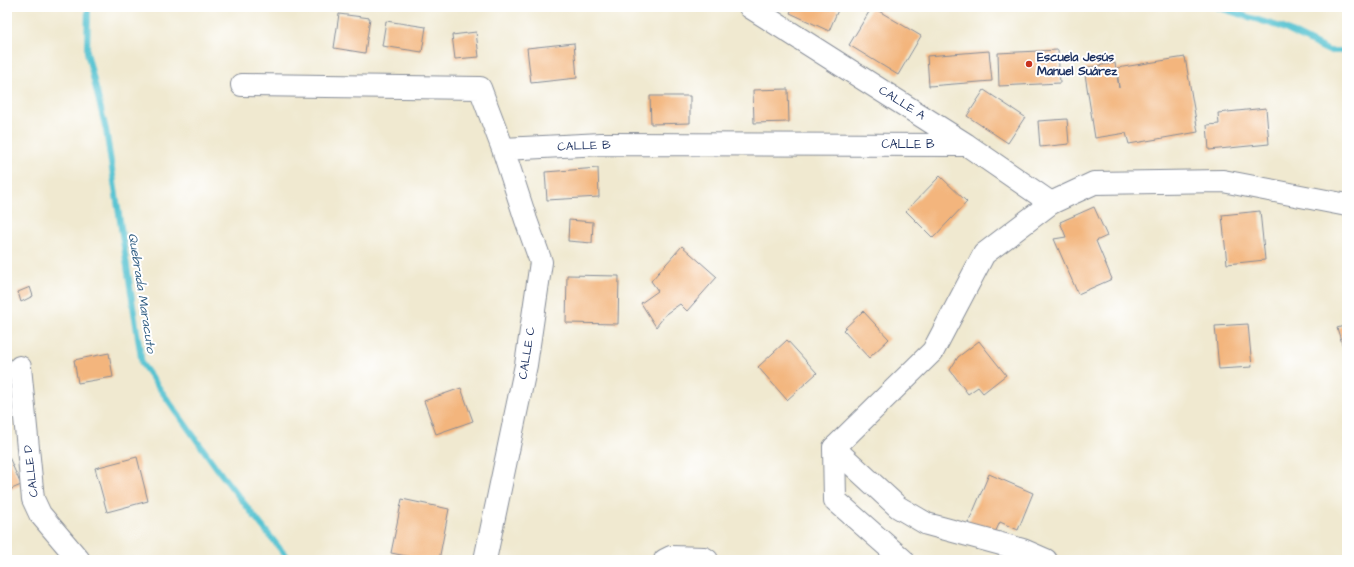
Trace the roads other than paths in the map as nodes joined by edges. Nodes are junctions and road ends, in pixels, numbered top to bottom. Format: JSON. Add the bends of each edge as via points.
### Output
{"nodes":[{"id":1,"x":750,"y":7,"type":"edge"},
{"id":2,"x":242,"y":85,"type":"dead end"},
{"id":3,"x":967,"y":144,"type":"junction"},
{"id":4,"x":503,"y":149,"type":"junction"},
{"id":5,"x":1051,"y":203,"type":"junction"},
{"id":6,"x":1347,"y":204,"type":"edge"},
{"id":7,"x":20,"y":367,"type":"dead end"},
{"id":8,"x":834,"y":448,"type":"junction"},
{"id":9,"x":79,"y":560,"type":"edge"},
{"id":10,"x":485,"y":560,"type":"edge"},
{"id":11,"x":665,"y":560,"type":"edge"},
{"id":12,"x":707,"y":560,"type":"edge"},
{"id":13,"x":903,"y":560,"type":"edge"},
{"id":14,"x":1046,"y":560,"type":"edge"}],
"edges":[{"from":1,"to":3,"type":"street","name":"CALLE A"},
{"from":2,"to":4,"type":"street","via":[[480,88]]},
{"from":3,"to":4,"type":"street","name":"CALLE B","via":[[602,144]]},
{"from":3,"to":5,"type":"street","name":"CALLE A"},
{"from":4,"to":10,"type":"street","name":"CALLE C","via":[[541,262],[526,365]]},
{"from":5,"to":6,"type":"street","via":[[1094,183],[1223,181]]},
{"from":5,"to":8,"type":"street","via":[[984,254],[933,351]]},
{"from":7,"to":9,"type":"street","name":"CALLE D","via":[[33,499],[40,514]]},
{"from":8,"to":13,"type":"street","via":[[835,500]]},
{"from":8,"to":14,"type":"street","via":[[898,507],[927,524],[1023,550]]},
{"from":11,"to":12,"type":"street","via":[[671,557]]}]}
